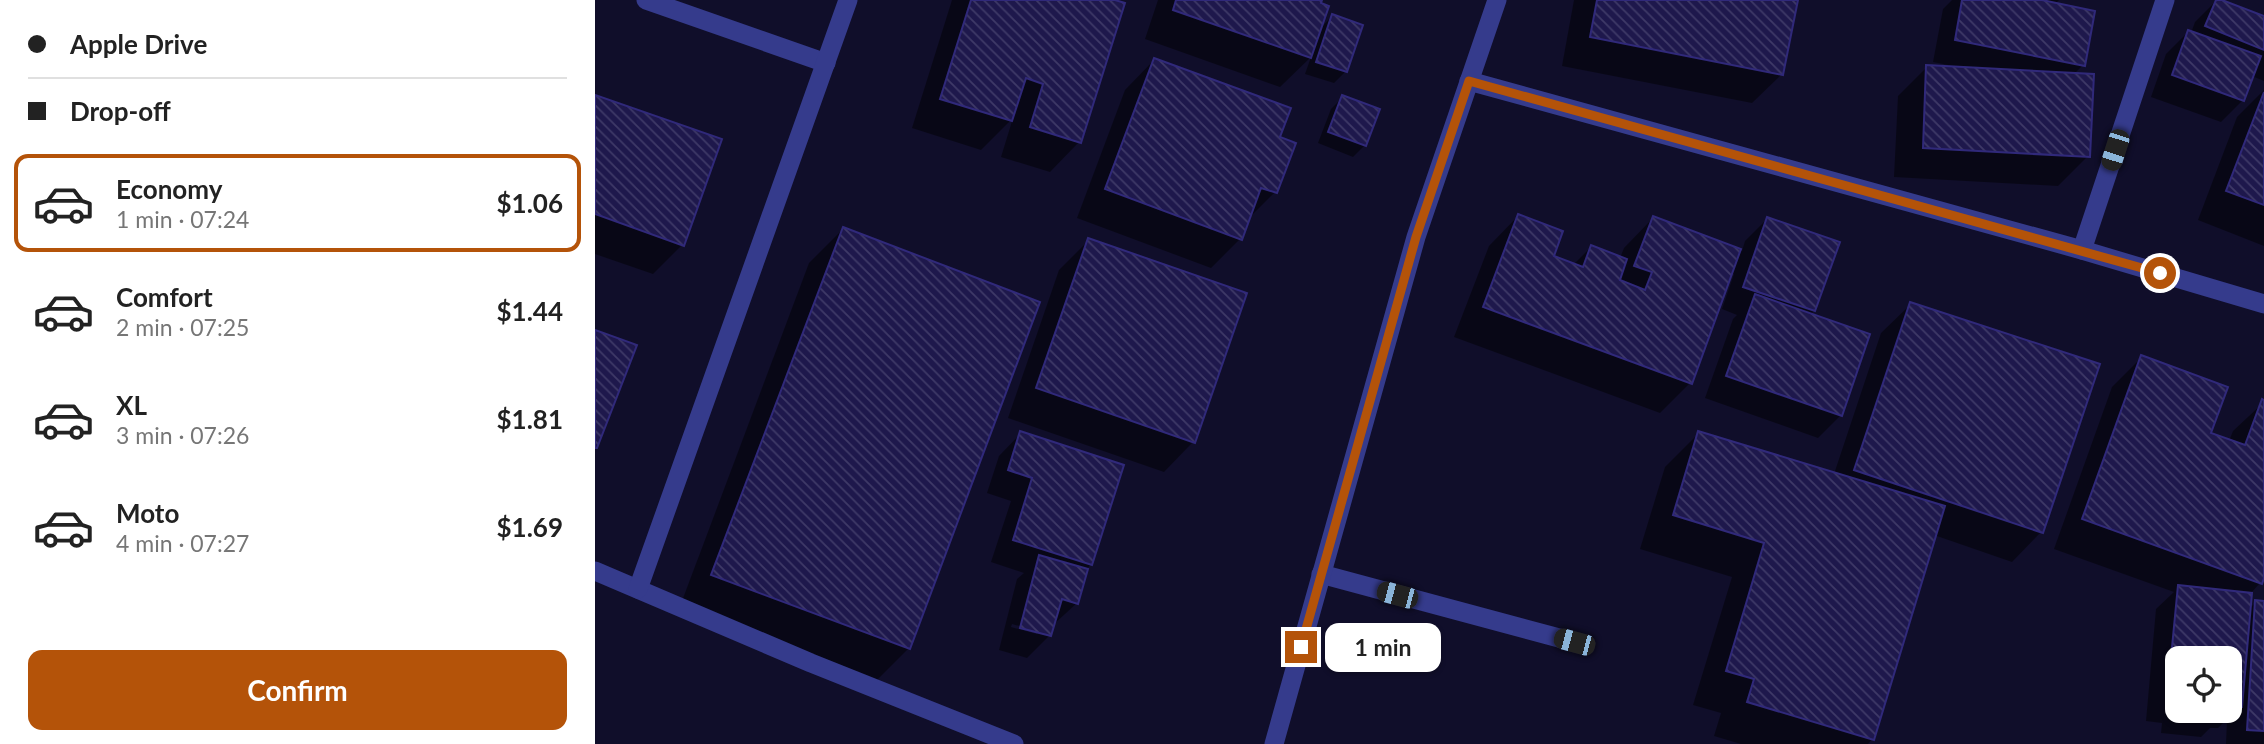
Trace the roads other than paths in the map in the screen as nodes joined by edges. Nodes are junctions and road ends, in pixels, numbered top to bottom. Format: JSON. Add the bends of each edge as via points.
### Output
{"nodes":[{"id":1,"x":646,"y":0,"type":"edge"},
{"id":2,"x":848,"y":0,"type":"edge"},
{"id":3,"x":1497,"y":0,"type":"edge"},
{"id":4,"x":2165,"y":0,"type":"edge"},
{"id":5,"x":826,"y":63,"type":"junction"},
{"id":6,"x":1469,"y":81,"type":"junction"},
{"id":7,"x":2082,"y":250,"type":"junction"},
{"id":8,"x":2264,"y":304,"type":"edge"},
{"id":9,"x":595,"y":571,"type":"edge"},
{"id":10,"x":1321,"y":574,"type":"junction"},
{"id":11,"x":638,"y":589,"type":"junction"},
{"id":12,"x":1574,"y":642,"type":"dead end"},
{"id":13,"x":1014,"y":744,"type":"edge"},
{"id":14,"x":1273,"y":744,"type":"edge"}],
"edges":[{"from":1,"to":5,"type":"street"},
{"from":2,"to":5,"type":"street"},
{"from":3,"to":6,"type":"street"},
{"from":4,"to":7,"type":"street"},
{"from":5,"to":11,"type":"street"},
{"from":6,"to":7,"type":"street"},
{"from":6,"to":10,"type":"street","via":[[1416,237]]},
{"from":7,"to":8,"type":"street"},
{"from":9,"to":11,"type":"street"},
{"from":10,"to":12,"type":"street"},
{"from":10,"to":14,"type":"street"},
{"from":11,"to":13,"type":"street"}]}
